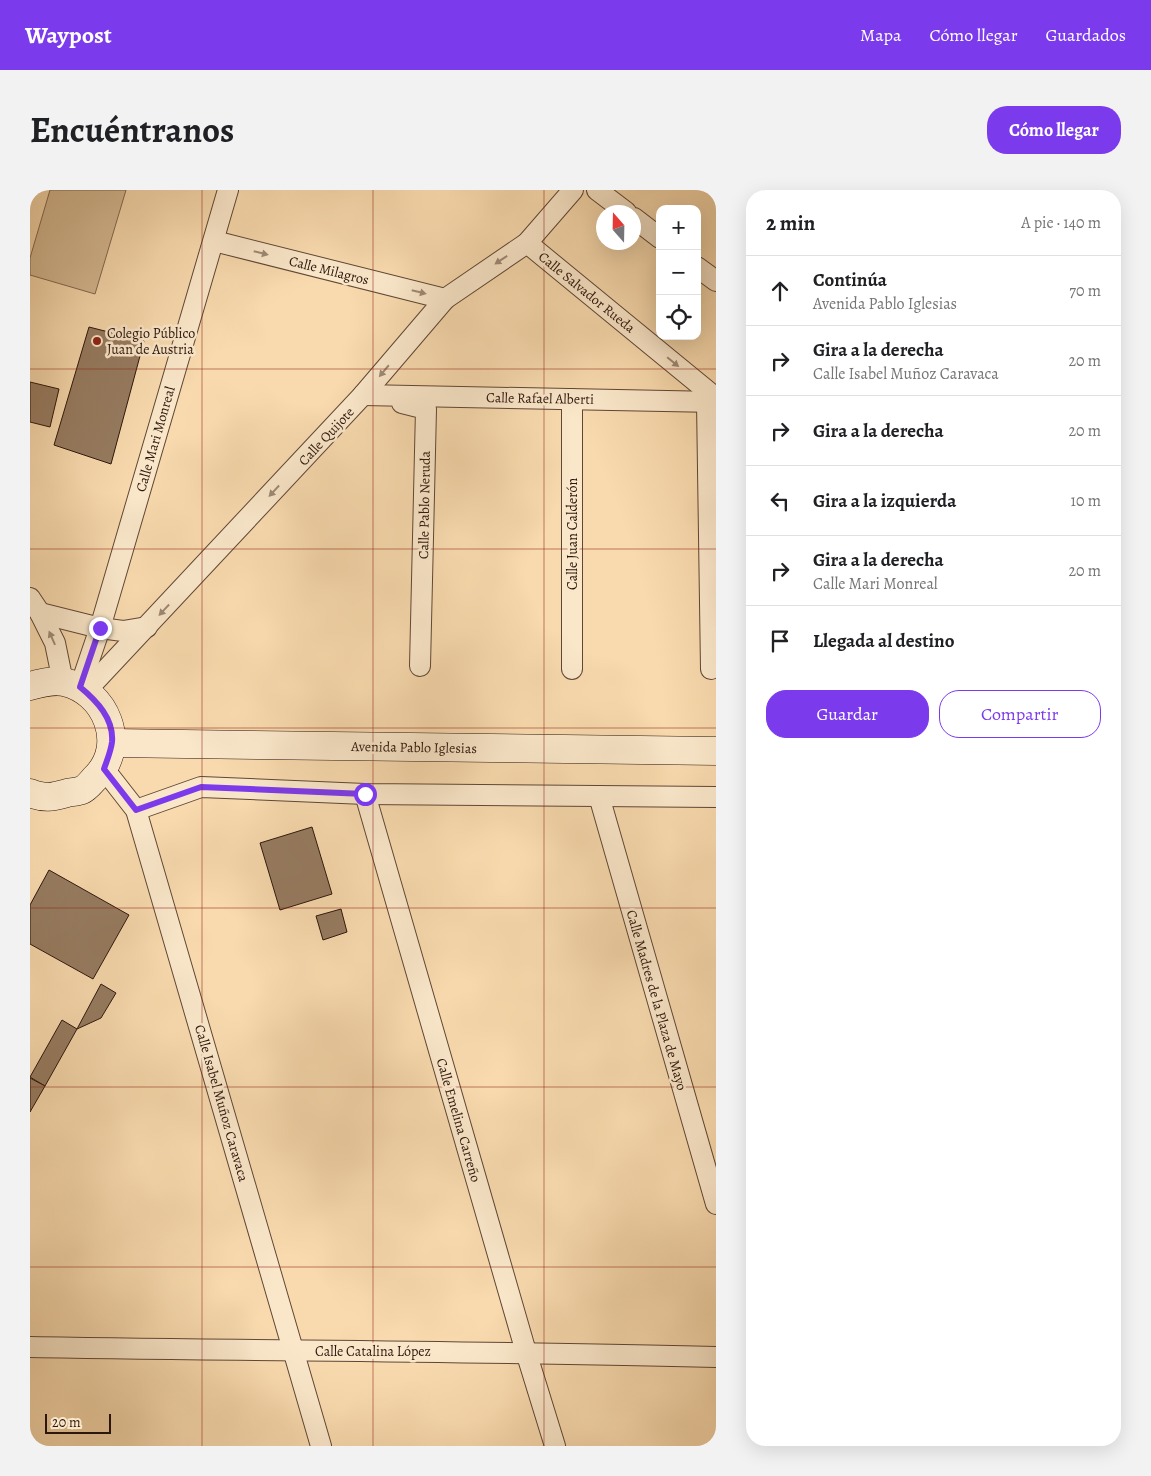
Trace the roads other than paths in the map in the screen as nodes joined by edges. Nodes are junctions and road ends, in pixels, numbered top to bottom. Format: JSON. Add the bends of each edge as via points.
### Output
{"nodes":[{"id":1,"x":228,"y":190,"type":"edge"},
{"id":2,"x":573,"y":190,"type":"edge"},
{"id":3,"x":597,"y":190,"type":"edge"},
{"id":4,"x":617,"y":205,"type":"edge"},
{"id":5,"x":641,"y":223,"type":"edge"},
{"id":6,"x":656,"y":235,"type":"edge"},
{"id":7,"x":214,"y":241,"type":"junction"},
{"id":8,"x":527,"y":242,"type":"junction"},
{"id":9,"x":701,"y":270,"type":"edge"},
{"id":10,"x":716,"y":281,"type":"edge"},
{"id":11,"x":445,"y":299,"type":"junction"},
{"id":12,"x":363,"y":395,"type":"junction"},
{"id":13,"x":572,"y":399,"type":"junction"},
{"id":14,"x":713,"y":400,"type":"edge"},
{"id":15,"x":35,"y":606,"type":"edge"},
{"id":16,"x":147,"y":627,"type":"junction"},
{"id":17,"x":100,"y":628,"type":"junction"},
{"id":18,"x":420,"y":666,"type":"dead end"},
{"id":19,"x":572,"y":669,"type":"dead end"},
{"id":20,"x":711,"y":669,"type":"dead end"},
{"id":21,"x":30,"y":686,"type":"edge"},
{"id":22,"x":76,"y":687,"type":"junction"},
{"id":23,"x":112,"y":743,"type":"junction"},
{"id":24,"x":716,"y":751,"type":"edge"},
{"id":25,"x":104,"y":769,"type":"junction"},
{"id":26,"x":365,"y":794,"type":"junction"},
{"id":27,"x":599,"y":796,"type":"junction"},
{"id":28,"x":716,"y":797,"type":"edge"},
{"id":29,"x":32,"y":799,"type":"edge"},
{"id":30,"x":136,"y":810,"type":"junction"},
{"id":31,"x":716,"y":1204,"type":"edge"},
{"id":32,"x":30,"y":1347,"type":"edge"},
{"id":33,"x":294,"y":1351,"type":"junction"},
{"id":34,"x":526,"y":1352,"type":"junction"},
{"id":35,"x":716,"y":1357,"type":"edge"},
{"id":36,"x":321,"y":1446,"type":"edge"},
{"id":37,"x":555,"y":1446,"type":"edge"}],
"edges":[{"from":1,"to":7,"type":"street","name":"Calle Mari Monreal"},
{"from":2,"to":8,"type":"street","name":"Calle Quijote"},
{"from":3,"to":4,"type":"street"},
{"from":5,"to":6,"type":"street"},
{"from":7,"to":11,"type":"street","name":"Calle Milagros","one_way":true},
{"from":7,"to":17,"type":"street","name":"Calle Mari Monreal"},
{"from":8,"to":11,"type":"street","name":"Calle Quijote","one_way":true},
{"from":8,"to":14,"type":"street","name":"Calle Salvador Rueda","one_way":true},
{"from":9,"to":10,"type":"street"},
{"from":11,"to":12,"type":"street","name":"Calle Quijote","one_way":true},
{"from":12,"to":13,"type":"street","name":"Calle Rafael Alberti"},
{"from":12,"to":16,"type":"street","name":"Calle Quijote","one_way":true},
{"from":12,"to":18,"type":"street","name":"Calle Pablo Neruda","via":[[426,408]]},
{"from":13,"to":14,"type":"street","name":"Calle Rafael Alberti"},
{"from":13,"to":19,"type":"street","name":"Calle Juan Calderón"},
{"from":14,"to":20,"type":"street"},
{"from":15,"to":17,"type":"street"},
{"from":22,"to":15,"type":"street","one_way":true},
{"from":16,"to":17,"type":"street","via":[[123,631]]},
{"from":16,"to":22,"type":"street","name":"Calle Quijote"},
{"from":17,"to":22,"type":"street","name":"Calle Mari Monreal"},
{"from":21,"to":22,"type":"main road","via":[[46,681]]},
{"from":22,"to":23,"type":"main road","via":[[103,708]]},
{"from":23,"to":24,"type":"main road","name":"Avenida Pablo Iglesias"},
{"from":23,"to":25,"type":"main road"},
{"from":25,"to":29,"type":"main road","via":[[84,789]]},
{"from":25,"to":30,"type":"street","name":"Calle Isabel Muñoz Caravaca"},
{"from":26,"to":27,"type":"street"},
{"from":26,"to":30,"type":"street","via":[[201,787]]},
{"from":26,"to":34,"type":"street","name":"Calle Emelina Carreño"},
{"from":27,"to":28,"type":"street"},
{"from":27,"to":31,"type":"street","name":"Calle Madres de la Plaza de Mayo"},
{"from":30,"to":33,"type":"street","name":"Calle Isabel Muñoz Caravaca"},
{"from":32,"to":33,"type":"street","name":"Calle Catalina López"},
{"from":33,"to":34,"type":"street","name":"Calle Catalina López"},
{"from":33,"to":36,"type":"street","name":"Calle Isabel Muñoz Caravaca"},
{"from":34,"to":35,"type":"street","name":"Calle Catalina López"},
{"from":34,"to":37,"type":"street","name":"Calle Emelina Carreño"}]}
